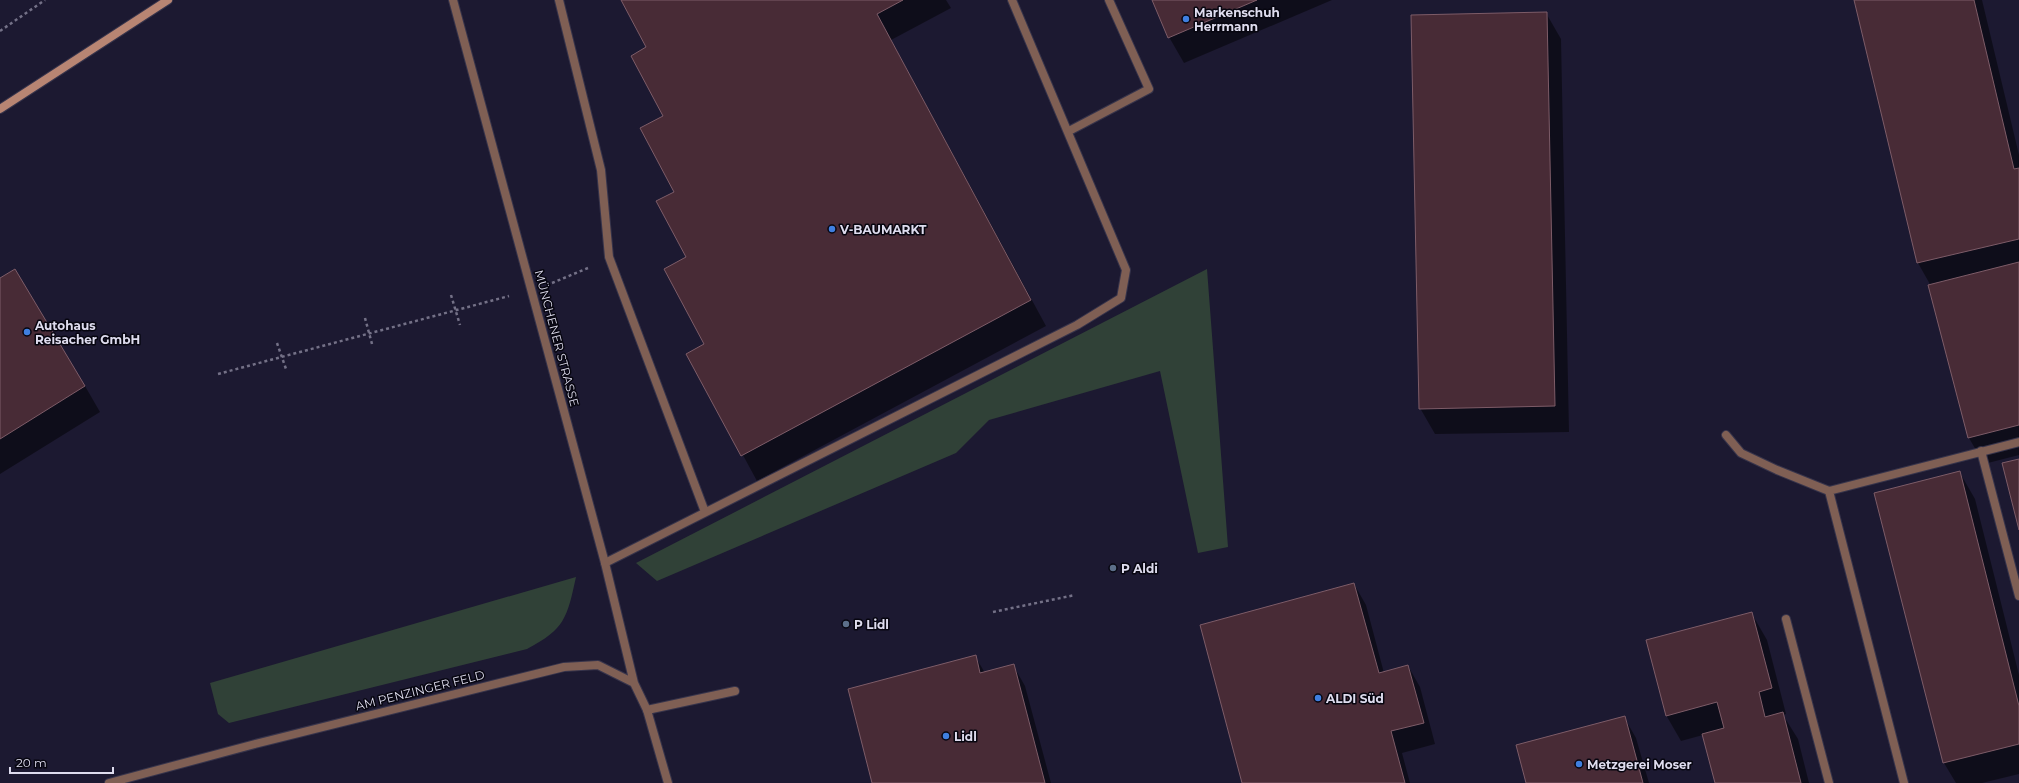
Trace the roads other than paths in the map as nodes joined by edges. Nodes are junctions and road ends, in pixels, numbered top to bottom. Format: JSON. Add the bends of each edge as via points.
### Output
{"nodes":[{"id":1,"x":168,"y":0,"type":"edge"},
{"id":2,"x":453,"y":0,"type":"edge"},
{"id":3,"x":559,"y":0,"type":"edge"},
{"id":4,"x":1012,"y":0,"type":"edge"},
{"id":5,"x":1109,"y":0,"type":"edge"},
{"id":6,"x":0,"y":109,"type":"edge"},
{"id":7,"x":1069,"y":131,"type":"junction"},
{"id":8,"x":1726,"y":435,"type":"dead end"},
{"id":9,"x":2019,"y":442,"type":"edge"},
{"id":10,"x":1981,"y":451,"type":"junction"},
{"id":11,"x":1829,"y":491,"type":"junction"},
{"id":12,"x":705,"y":512,"type":"junction"},
{"id":13,"x":605,"y":563,"type":"junction"},
{"id":14,"x":2019,"y":596,"type":"edge"},
{"id":15,"x":1786,"y":619,"type":"dead end"},
{"id":16,"x":634,"y":683,"type":"junction"},
{"id":17,"x":735,"y":691,"type":"dead end"},
{"id":18,"x":647,"y":710,"type":"junction"},
{"id":19,"x":109,"y":783,"type":"edge"},
{"id":20,"x":668,"y":783,"type":"edge"},
{"id":21,"x":1829,"y":783,"type":"edge"},
{"id":22,"x":1904,"y":783,"type":"edge"}],
"edges":[{"from":1,"to":6,"type":"main road"},
{"from":2,"to":13,"type":"street","name":"MÜNCHENER STRASSE"},
{"from":3,"to":12,"type":"street","via":[[601,170],[609,257]]},
{"from":4,"to":7,"type":"street"},
{"from":5,"to":7,"type":"street","via":[[1149,89]]},
{"from":7,"to":12,"type":"street","via":[[1126,270],[1121,298],[1077,325]]},
{"from":8,"to":11,"type":"street","via":[[1742,453]]},
{"from":9,"to":10,"type":"street"},
{"from":10,"to":11,"type":"street"},
{"from":10,"to":14,"type":"street"},
{"from":11,"to":22,"type":"street"},
{"from":12,"to":13,"type":"street"},
{"from":13,"to":16,"type":"street","name":"MÜNCHENER STRASSE"},
{"from":15,"to":21,"type":"street"},
{"from":16,"to":18,"type":"street"},
{"from":16,"to":19,"type":"street","name":"AM PENZINGER FELD","via":[[598,665],[564,667]]},
{"from":17,"to":18,"type":"street"},
{"from":18,"to":20,"type":"street"}]}
